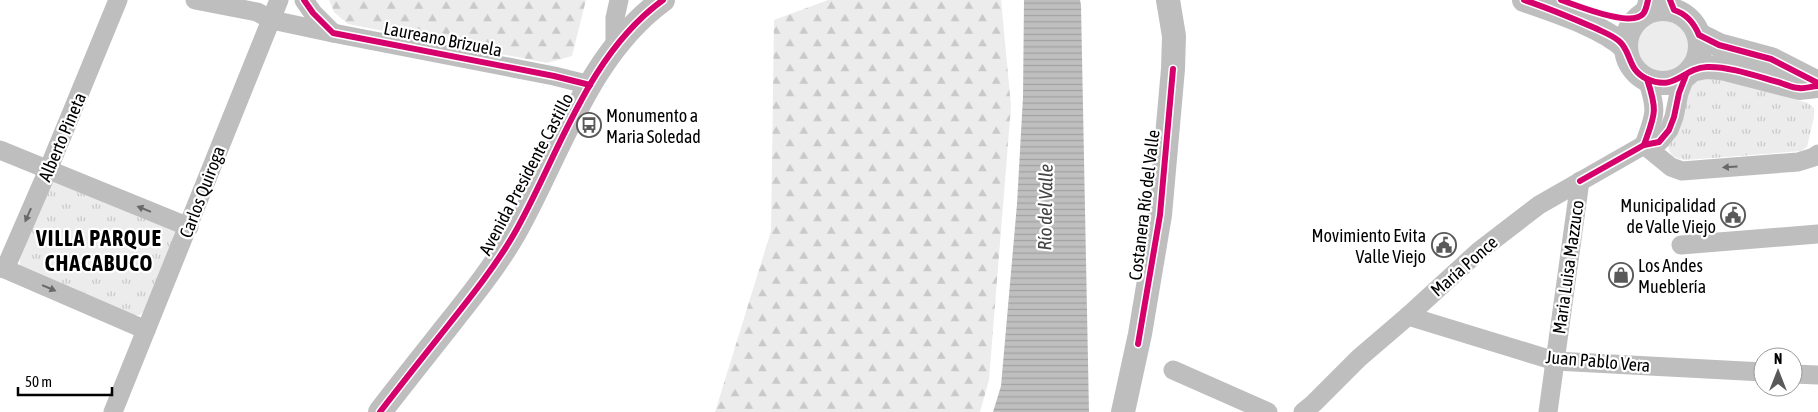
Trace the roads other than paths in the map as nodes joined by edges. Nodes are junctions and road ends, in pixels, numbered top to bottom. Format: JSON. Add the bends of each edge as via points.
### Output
{"nodes":[{"id":1,"x":118,"y":0,"type":"edge"},
{"id":2,"x":195,"y":0,"type":"edge"},
{"id":3,"x":280,"y":0,"type":"edge"},
{"id":4,"x":304,"y":0,"type":"edge"},
{"id":5,"x":619,"y":0,"type":"edge"},
{"id":6,"x":663,"y":0,"type":"edge"},
{"id":7,"x":1168,"y":0,"type":"edge"},
{"id":8,"x":1524,"y":0,"type":"edge"},
{"id":9,"x":1561,"y":0,"type":"edge"},
{"id":10,"x":1672,"y":5,"type":"edge"},
{"id":11,"x":1644,"y":10,"type":"edge"},
{"id":12,"x":272,"y":20,"type":"junction"},
{"id":13,"x":333,"y":33,"type":"junction"},
{"id":14,"x":1699,"y":35,"type":"junction"},
{"id":15,"x":614,"y":48,"type":"junction"},
{"id":16,"x":1626,"y":48,"type":"junction"},
{"id":17,"x":1689,"y":72,"type":"junction"},
{"id":18,"x":1647,"y":79,"type":"junction"},
{"id":19,"x":1818,"y":84,"type":"edge"},
{"id":20,"x":590,"y":85,"type":"junction"},
{"id":21,"x":1644,"y":145,"type":"junction"},
{"id":22,"x":0,"y":150,"type":"edge"},
{"id":23,"x":1818,"y":154,"type":"edge"},
{"id":24,"x":48,"y":170,"type":"junction"},
{"id":25,"x":1580,"y":182,"type":"junction"},
{"id":26,"x":189,"y":227,"type":"junction"},
{"id":27,"x":1818,"y":234,"type":"edge"},
{"id":28,"x":1681,"y":245,"type":"dead end"},
{"id":29,"x":2,"y":268,"type":"edge"},
{"id":30,"x":1408,"y":316,"type":"junction"},
{"id":31,"x":146,"y":330,"type":"junction"},
{"id":32,"x":1138,"y":344,"type":"junction"},
{"id":33,"x":1555,"y":361,"type":"junction"},
{"id":34,"x":1173,"y":370,"type":"dead end"},
{"id":35,"x":1753,"y":371,"type":"edge"},
{"id":36,"x":1803,"y":374,"type":"edge"},
{"id":37,"x":1818,"y":375,"type":"edge"},
{"id":38,"x":113,"y":412,"type":"edge"},
{"id":39,"x":380,"y":412,"type":"edge"},
{"id":40,"x":1123,"y":412,"type":"edge"},
{"id":41,"x":1136,"y":412,"type":"edge"},
{"id":42,"x":1268,"y":412,"type":"edge"},
{"id":43,"x":1303,"y":412,"type":"edge"},
{"id":44,"x":1548,"y":412,"type":"edge"}],
"edges":[{"from":1,"to":24,"type":"street","name":"Alberto Pineta"},
{"from":2,"to":12,"type":"street","name":"Laureano Brizuela","via":[[257,12]]},
{"from":3,"to":12,"type":"street","name":"Carlos Quiroga"},
{"from":4,"to":13,"type":"street"},
{"from":5,"to":15,"type":"street"},
{"from":6,"to":15,"type":"main road","name":"Avenida Presidente Castillo"},
{"from":7,"to":32,"type":"main road","name":"Costanera Río del Valle","via":[[1174,36],[1174,69],[1160,215]]},
{"from":8,"to":16,"type":"main road","via":[[1603,32]]},
{"from":9,"to":11,"type":"main road","via":[[1621,18]]},
{"from":10,"to":11,"type":"main road"},
{"from":10,"to":14,"type":"main road","via":[[1687,17]]},
{"from":11,"to":16,"type":"main road","via":[[1631,26]]},
{"from":12,"to":13,"type":"street","name":"Laureano Brizuela"},
{"from":12,"to":26,"type":"street","name":"Carlos Quiroga"},
{"from":13,"to":20,"type":"street","name":"Laureano Brizuela"},
{"from":14,"to":17,"type":"main road","via":[[1699,57]]},
{"from":14,"to":19,"type":"main road","via":[[1719,45],[1772,58]]},
{"from":15,"to":20,"type":"main road","name":"Avenida Presidente Castillo"},
{"from":16,"to":18,"type":"main road","via":[[1629,62]]},
{"from":17,"to":18,"type":"main road","via":[[1666,83]]},
{"from":17,"to":19,"type":"main road","via":[[1706,67],[1721,68],[1799,88]]},
{"from":17,"to":21,"type":"street","name":"María Ponce","via":[[1679,93],[1669,130],[1659,142]]},
{"from":18,"to":21,"type":"street","via":[[1654,100],[1655,117]]},
{"from":20,"to":39,"type":"main road","name":"Avenida Presidente Castillo","via":[[538,190],[498,260]]},
{"from":23,"to":21,"type":"street","one_way":true,"via":[[1798,162],[1682,171],[1671,167]]},
{"from":21,"to":25,"type":"street","name":"María Ponce"},
{"from":22,"to":24,"type":"street"},
{"from":26,"to":24,"type":"street","one_way":true},
{"from":24,"to":29,"type":"street","name":"Alberto Pineta","one_way":true},
{"from":25,"to":30,"type":"street","name":"María Ponce","via":[[1539,205],[1479,251]]},
{"from":25,"to":33,"type":"street","name":"Maria Luisa Mazzuco"},
{"from":26,"to":31,"type":"street","name":"Carlos Quiroga"},
{"from":27,"to":28,"type":"street"},
{"from":29,"to":31,"type":"street","one_way":true},
{"from":30,"to":33,"type":"street","name":"Juan Pablo Vera"},
{"from":30,"to":43,"type":"street","name":"María Ponce"},
{"from":31,"to":38,"type":"street","name":"Carlos Quiroga"},
{"from":32,"to":40,"type":"main road","name":"Costanera Río del Valle"},
{"from":32,"to":41,"type":"main road","name":"Costanera Río del Valle"},
{"from":33,"to":35,"type":"street","name":"Juan Pablo Vera"},
{"from":33,"to":44,"type":"street","name":"Maria Luisa Mazzuco"},
{"from":34,"to":42,"type":"street"},
{"from":36,"to":37,"type":"street"}]}
